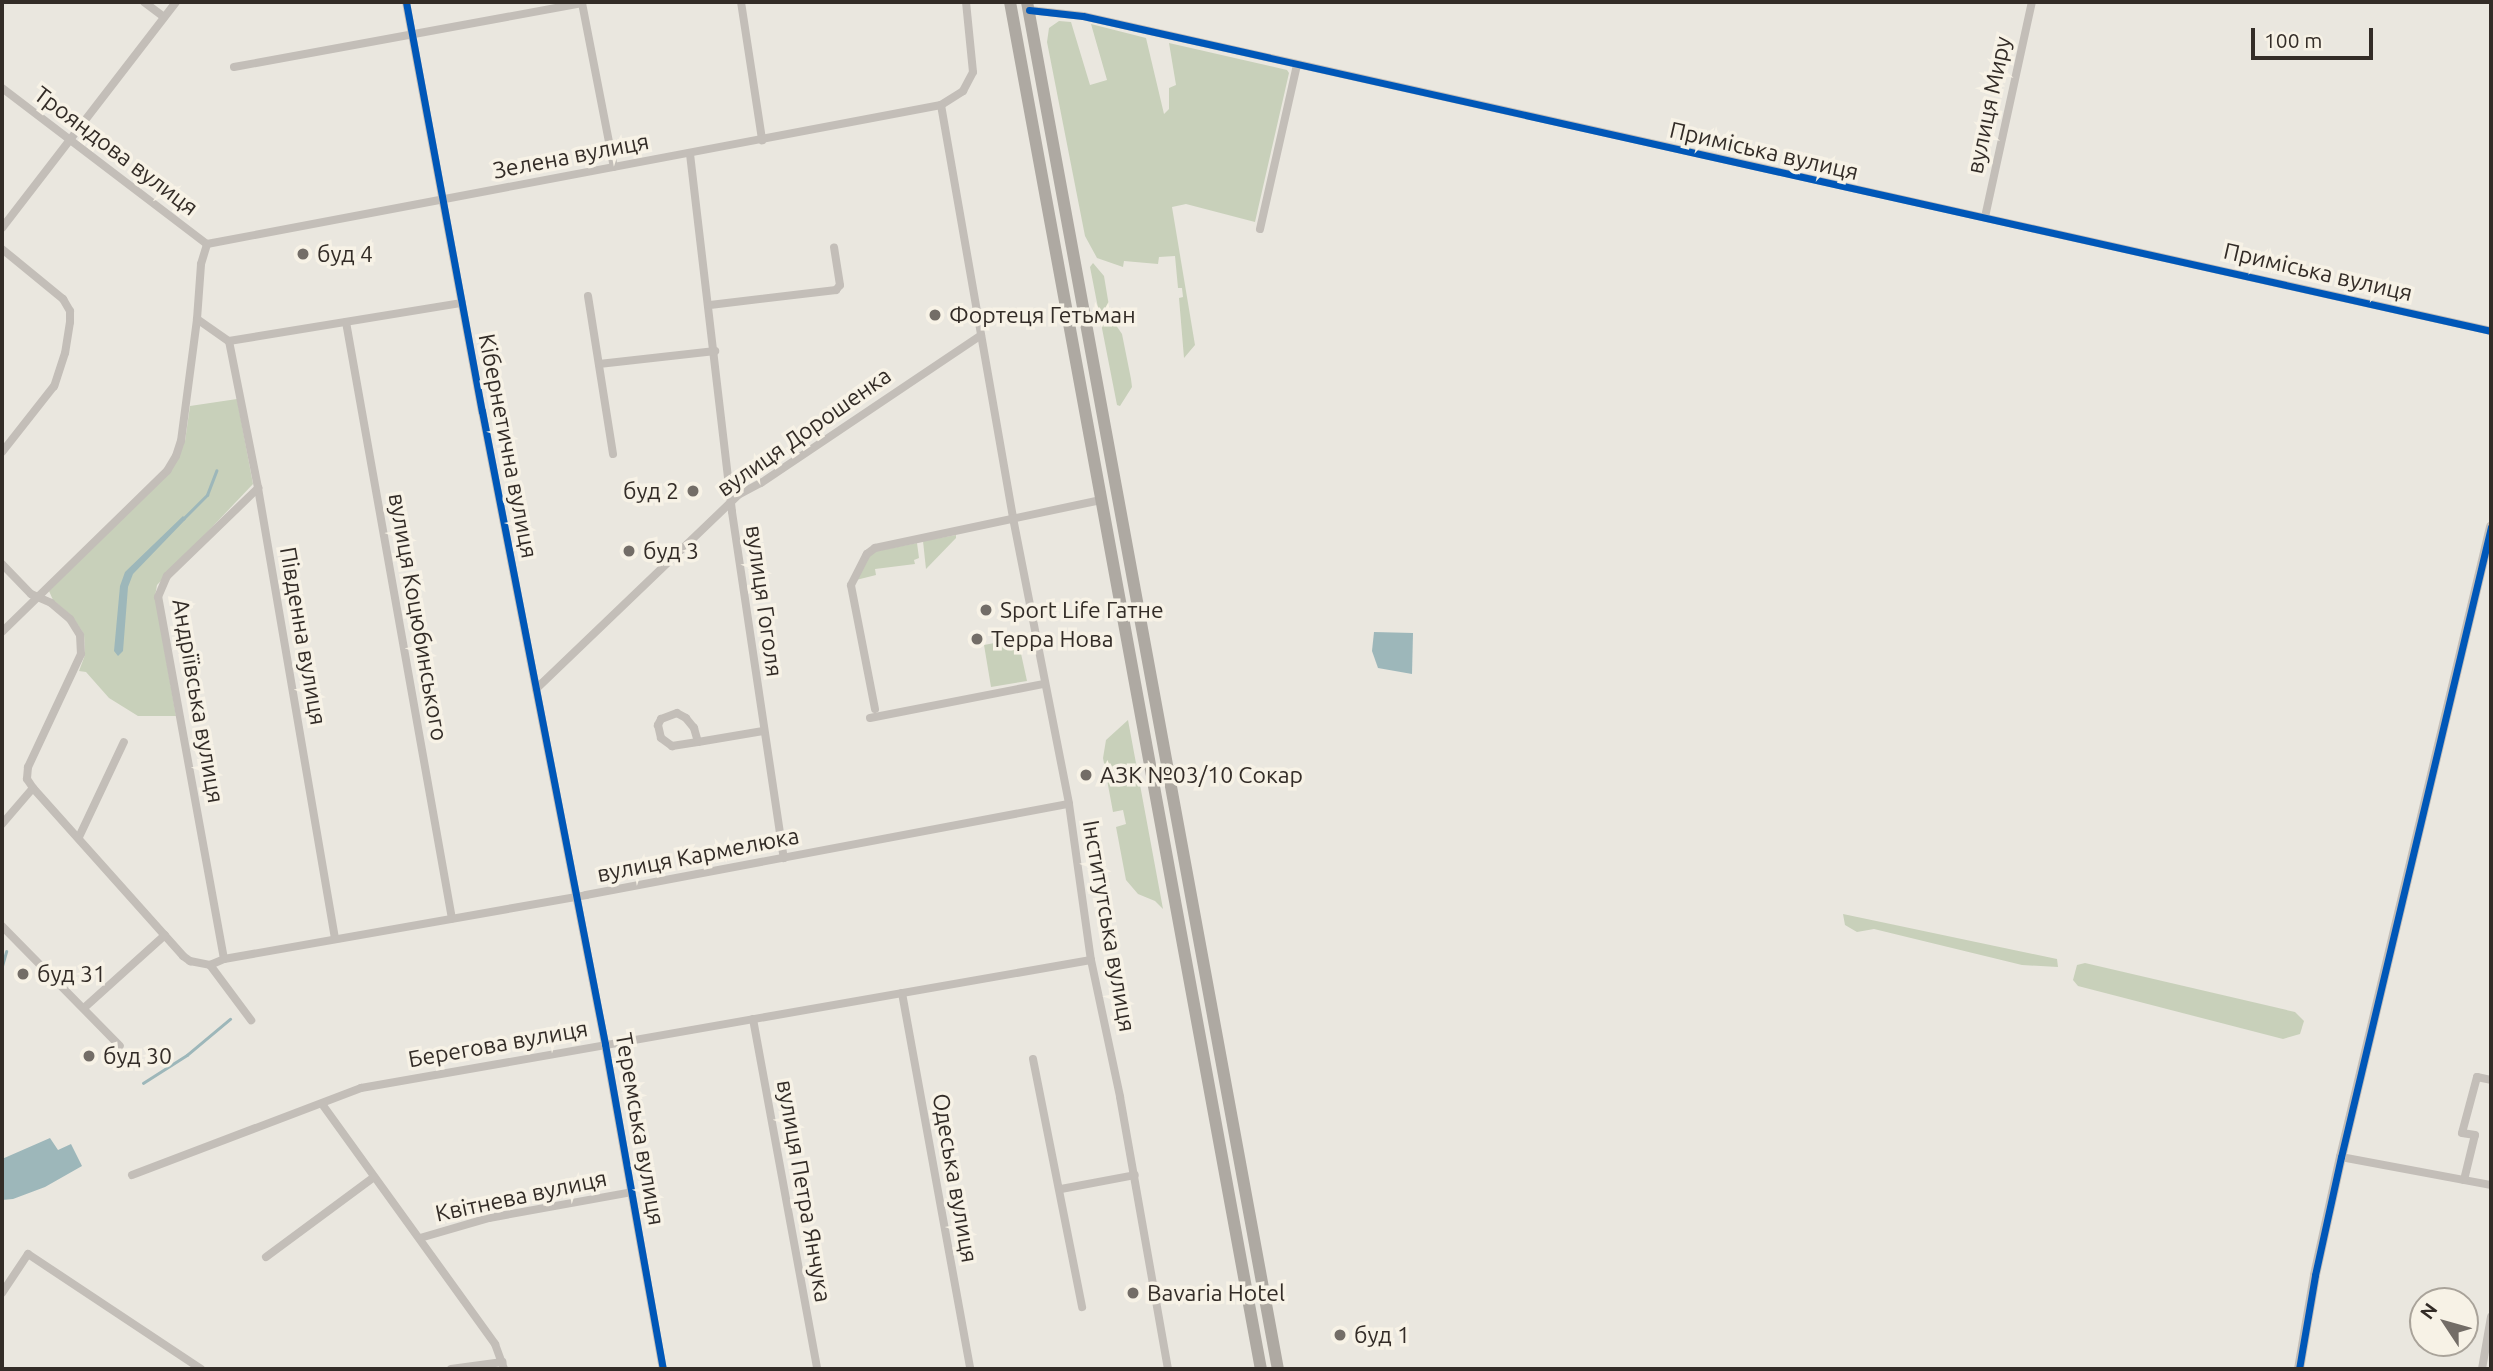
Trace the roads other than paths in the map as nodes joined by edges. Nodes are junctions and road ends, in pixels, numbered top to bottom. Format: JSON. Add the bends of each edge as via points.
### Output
{"nodes":[{"id":1,"x":144,"y":2,"type":"edge"},
{"id":2,"x":176,"y":2,"type":"edge"},
{"id":3,"x":407,"y":2,"type":"edge"},
{"id":4,"x":585,"y":2,"type":"edge"},
{"id":5,"x":741,"y":2,"type":"edge"},
{"id":6,"x":966,"y":2,"type":"edge"},
{"id":7,"x":1010,"y":2,"type":"edge"},
{"id":8,"x":2032,"y":2,"type":"edge"},
{"id":9,"x":1028,"y":6,"type":"edge"},
{"id":10,"x":164,"y":17,"type":"junction"},
{"id":11,"x":411,"y":32,"type":"junction"},
{"id":12,"x":1297,"y":65,"type":"junction"},
{"id":13,"x":234,"y":68,"type":"dead end"},
{"id":14,"x":2,"y":88,"type":"edge"},
{"id":15,"x":941,"y":105,"type":"junction"},
{"id":16,"x":762,"y":140,"type":"junction"},
{"id":17,"x":70,"y":142,"type":"junction"},
{"id":18,"x":690,"y":154,"type":"junction"},
{"id":19,"x":614,"y":167,"type":"junction"},
{"id":20,"x":444,"y":199,"type":"junction"},
{"id":21,"x":1984,"y":217,"type":"junction"},
{"id":22,"x":2,"y":228,"type":"edge"},
{"id":23,"x":1260,"y":229,"type":"dead end"},
{"id":24,"x":207,"y":244,"type":"junction"},
{"id":25,"x":834,"y":247,"type":"dead end"},
{"id":26,"x":2,"y":249,"type":"edge"},
{"id":27,"x":588,"y":296,"type":"dead end"},
{"id":28,"x":462,"y":303,"type":"junction"},
{"id":29,"x":710,"y":305,"type":"junction"},
{"id":30,"x":197,"y":319,"type":"junction"},
{"id":31,"x":346,"y":322,"type":"junction"},
{"id":32,"x":2491,"y":331,"type":"edge"},
{"id":33,"x":981,"y":335,"type":"junction"},
{"id":34,"x":229,"y":341,"type":"junction"},
{"id":35,"x":715,"y":351,"type":"junction"},
{"id":36,"x":599,"y":364,"type":"junction"},
{"id":37,"x":2,"y":452,"type":"edge"},
{"id":38,"x":613,"y":454,"type":"dead end"},
{"id":39,"x":258,"y":488,"type":"junction"},
{"id":40,"x":732,"y":500,"type":"junction"},
{"id":41,"x":1101,"y":500,"type":"junction"},
{"id":42,"x":1013,"y":518,"type":"junction"},
{"id":43,"x":2491,"y":527,"type":"edge"},
{"id":44,"x":2,"y":564,"type":"edge"},
{"id":45,"x":39,"y":596,"type":"junction"},
{"id":46,"x":2,"y":632,"type":"edge"},
{"id":47,"x":1043,"y":684,"type":"junction"},
{"id":48,"x":537,"y":689,"type":"junction"},
{"id":49,"x":874,"y":709,"type":"dead end"},
{"id":50,"x":870,"y":718,"type":"dead end"},
{"id":51,"x":763,"y":731,"type":"junction"},
{"id":52,"x":124,"y":742,"type":"dead end"},
{"id":53,"x":698,"y":742,"type":"junction"},
{"id":54,"x":33,"y":788,"type":"junction"},
{"id":55,"x":1069,"y":804,"type":"junction"},
{"id":56,"x":2,"y":824,"type":"edge"},
{"id":57,"x":79,"y":837,"type":"junction"},
{"id":58,"x":784,"y":858,"type":"junction"},
{"id":59,"x":576,"y":896,"type":"junction"},
{"id":60,"x":452,"y":919,"type":"junction"},
{"id":61,"x":2,"y":926,"type":"edge"},
{"id":62,"x":165,"y":935,"type":"junction"},
{"id":63,"x":335,"y":938,"type":"junction"},
{"id":64,"x":224,"y":959,"type":"junction"},
{"id":65,"x":1091,"y":960,"type":"junction"},
{"id":66,"x":210,"y":965,"type":"junction"},
{"id":67,"x":902,"y":993,"type":"junction"},
{"id":68,"x":84,"y":1009,"type":"junction"},
{"id":69,"x":753,"y":1019,"type":"junction"},
{"id":70,"x":251,"y":1020,"type":"dead end"},
{"id":71,"x":605,"y":1044,"type":"junction"},
{"id":72,"x":120,"y":1046,"type":"dead end"},
{"id":73,"x":1033,"y":1059,"type":"dead end"},
{"id":74,"x":2491,"y":1080,"type":"edge"},
{"id":75,"x":322,"y":1104,"type":"junction"},
{"id":76,"x":2341,"y":1157,"type":"junction"},
{"id":77,"x":132,"y":1175,"type":"dead end"},
{"id":78,"x":1135,"y":1175,"type":"junction"},
{"id":79,"x":374,"y":1177,"type":"junction"},
{"id":80,"x":2464,"y":1180,"type":"junction"},
{"id":81,"x":2491,"y":1185,"type":"edge"},
{"id":82,"x":1061,"y":1189,"type":"junction"},
{"id":83,"x":632,"y":1192,"type":"junction"},
{"id":84,"x":419,"y":1238,"type":"junction"},
{"id":85,"x":266,"y":1257,"type":"dead end"},
{"id":86,"x":2,"y":1293,"type":"edge"},
{"id":87,"x":1082,"y":1307,"type":"dead end"},
{"id":88,"x":2491,"y":1317,"type":"edge"},
{"id":89,"x":503,"y":1365,"type":"edge"},
{"id":90,"x":201,"y":1369,"type":"edge"},
{"id":91,"x":452,"y":1369,"type":"edge"},
{"id":92,"x":663,"y":1369,"type":"edge"},
{"id":93,"x":817,"y":1369,"type":"edge"},
{"id":94,"x":970,"y":1369,"type":"edge"},
{"id":95,"x":1168,"y":1369,"type":"edge"},
{"id":96,"x":1261,"y":1369,"type":"edge"},
{"id":97,"x":1278,"y":1369,"type":"edge"},
{"id":98,"x":2299,"y":1369,"type":"edge"},
{"id":99,"x":2482,"y":1369,"type":"edge"}],
"edges":[{"from":1,"to":10,"type":"street"},
{"from":2,"to":10,"type":"street"},
{"from":3,"to":11,"type":"street","name":"Кібернетична вулиця"},
{"from":4,"to":11,"type":"street"},
{"from":4,"to":19,"type":"street"},
{"from":5,"to":16,"type":"street"},
{"from":6,"to":15,"type":"street","via":[[973,72],[962,91]]},
{"from":7,"to":41,"type":"highway"},
{"from":8,"to":21,"type":"street","name":"вулиця Миру"},
{"from":9,"to":12,"type":"street","name":"Приміська вулиця"},
{"from":9,"to":97,"type":"highway"},
{"from":10,"to":17,"type":"street"},
{"from":11,"to":13,"type":"street"},
{"from":11,"to":20,"type":"street","name":"Кібернетична вулиця"},
{"from":12,"to":21,"type":"street","name":"Приміська вулиця"},
{"from":12,"to":23,"type":"street"},
{"from":14,"to":17,"type":"street","name":"Трояндова вулиця"},
{"from":15,"to":16,"type":"street","name":"Зелена вулиця"},
{"from":15,"to":33,"type":"street","name":"Інститутська вулиця"},
{"from":16,"to":18,"type":"street","name":"Зелена вулиця"},
{"from":17,"to":22,"type":"street"},
{"from":17,"to":24,"type":"street","name":"Трояндова вулиця"},
{"from":18,"to":19,"type":"street","name":"Зелена вулиця"},
{"from":18,"to":29,"type":"street","name":"вулиця Гоголя"},
{"from":19,"to":20,"type":"street","name":"Зелена вулиця"},
{"from":20,"to":24,"type":"street","name":"Зелена вулиця"},
{"from":20,"to":28,"type":"street","name":"Кібернетична вулиця"},
{"from":21,"to":32,"type":"street","name":"Приміська вулиця"},
{"from":24,"to":30,"type":"street","via":[[197,292]]},
{"from":25,"to":29,"type":"street","via":[[840,285],[836,290]]},
{"from":26,"to":37,"type":"street","via":[[54,290],[70,311],[65,353],[54,386]]},
{"from":27,"to":36,"type":"street"},
{"from":28,"to":31,"type":"street"},
{"from":28,"to":48,"type":"street","name":"Кібернетична вулиця"},
{"from":29,"to":35,"type":"street","name":"вулиця Гоголя"},
{"from":30,"to":34,"type":"street"},
{"from":30,"to":45,"type":"street","via":[[176,456]]},
{"from":31,"to":34,"type":"street"},
{"from":31,"to":60,"type":"street","name":"вулиця Коцюбинського"},
{"from":33,"to":40,"type":"street","name":"вулиця Дорошенка"},
{"from":33,"to":42,"type":"street","name":"Інститутська вулиця"},
{"from":34,"to":39,"type":"street","name":"Південна вулиця"},
{"from":35,"to":36,"type":"street"},
{"from":35,"to":40,"type":"street","name":"вулиця Гоголя"},
{"from":36,"to":38,"type":"street"},
{"from":39,"to":63,"type":"street","name":"Південна вулиця"},
{"from":39,"to":64,"type":"street","name":"Андріївська вулиця","via":[[167,576],[158,597]]},
{"from":40,"to":48,"type":"street","name":"вулиця Дорошенка"},
{"from":40,"to":51,"type":"street","name":"вулиця Гоголя"},
{"from":41,"to":42,"type":"street"},
{"from":41,"to":96,"type":"highway"},
{"from":42,"to":47,"type":"street","name":"Інститутська вулиця"},
{"from":42,"to":49,"type":"street","via":[[875,548],[867,554],[851,585]]},
{"from":43,"to":76,"type":"street"},
{"from":44,"to":45,"type":"street"},
{"from":45,"to":46,"type":"street"},
{"from":45,"to":54,"type":"street","via":[[70,619],[80,635],[81,654],[28,767],[27,779]]},
{"from":47,"to":50,"type":"street"},
{"from":47,"to":55,"type":"street","name":"Інститутська вулиця"},
{"from":48,"to":59,"type":"street","name":"Кібернетична вулиця"},
{"from":51,"to":53,"type":"street"},
{"from":51,"to":58,"type":"street","name":"вулиця Гоголя"},
{"from":52,"to":57,"type":"street"},
{"from":53,"to":53,"type":"street","via":[[672,746],[660,738],[661,719],[677,713],[686,718]]},
{"from":54,"to":56,"type":"street"},
{"from":54,"to":57,"type":"street"},
{"from":55,"to":58,"type":"street","name":"вулиця Кармелюка"},
{"from":55,"to":65,"type":"street","name":"Інститутська вулиця"},
{"from":57,"to":62,"type":"street"},
{"from":58,"to":59,"type":"street","name":"вулиця Кармелюка"},
{"from":59,"to":60,"type":"street","name":"вулиця Кармелюка"},
{"from":59,"to":71,"type":"street","name":"Теремська вулиця"},
{"from":60,"to":63,"type":"street","name":"вулиця Кармелюка"},
{"from":61,"to":68,"type":"street"},
{"from":62,"to":66,"type":"street","via":[[190,961]]},
{"from":62,"to":68,"type":"street"},
{"from":63,"to":64,"type":"street","name":"вулиця Кармелюка"},
{"from":64,"to":66,"type":"street","name":"вулиця Кармелюка"},
{"from":65,"to":67,"type":"street","name":"Берегова вулиця"},
{"from":65,"to":78,"type":"street","name":"Інститутська вулиця"},
{"from":66,"to":70,"type":"street"},
{"from":67,"to":69,"type":"street","name":"Берегова вулиця"},
{"from":67,"to":94,"type":"street","name":"Одеська вулиця"},
{"from":68,"to":72,"type":"street"},
{"from":69,"to":71,"type":"street","name":"Берегова вулиця"},
{"from":69,"to":93,"type":"street","name":"вулиця Петра Янчука"},
{"from":71,"to":75,"type":"street","name":"Берегова вулиця","via":[[361,1088]]},
{"from":71,"to":83,"type":"street","name":"Теремська вулиця"},
{"from":73,"to":82,"type":"street"},
{"from":74,"to":80,"type":"street","via":[[2477,1077],[2462,1133],[2475,1135]]},
{"from":75,"to":77,"type":"street","name":"Берегова вулиця"},
{"from":75,"to":79,"type":"street"},
{"from":76,"to":80,"type":"street"},
{"from":76,"to":98,"type":"street"},
{"from":78,"to":82,"type":"street"},
{"from":78,"to":95,"type":"street","name":"Інститутська вулиця"},
{"from":79,"to":84,"type":"street"},
{"from":79,"to":85,"type":"street"},
{"from":80,"to":81,"type":"street"},
{"from":82,"to":87,"type":"street"},
{"from":83,"to":84,"type":"street","name":"Квітнева вулиця","via":[[489,1219]]},
{"from":83,"to":92,"type":"street","name":"Теремська вулиця"},
{"from":84,"to":89,"type":"street","via":[[495,1344]]},
{"from":86,"to":90,"type":"street","via":[[28,1254]]},
{"from":88,"to":99,"type":"street"},
{"from":89,"to":91,"type":"street"}]}
